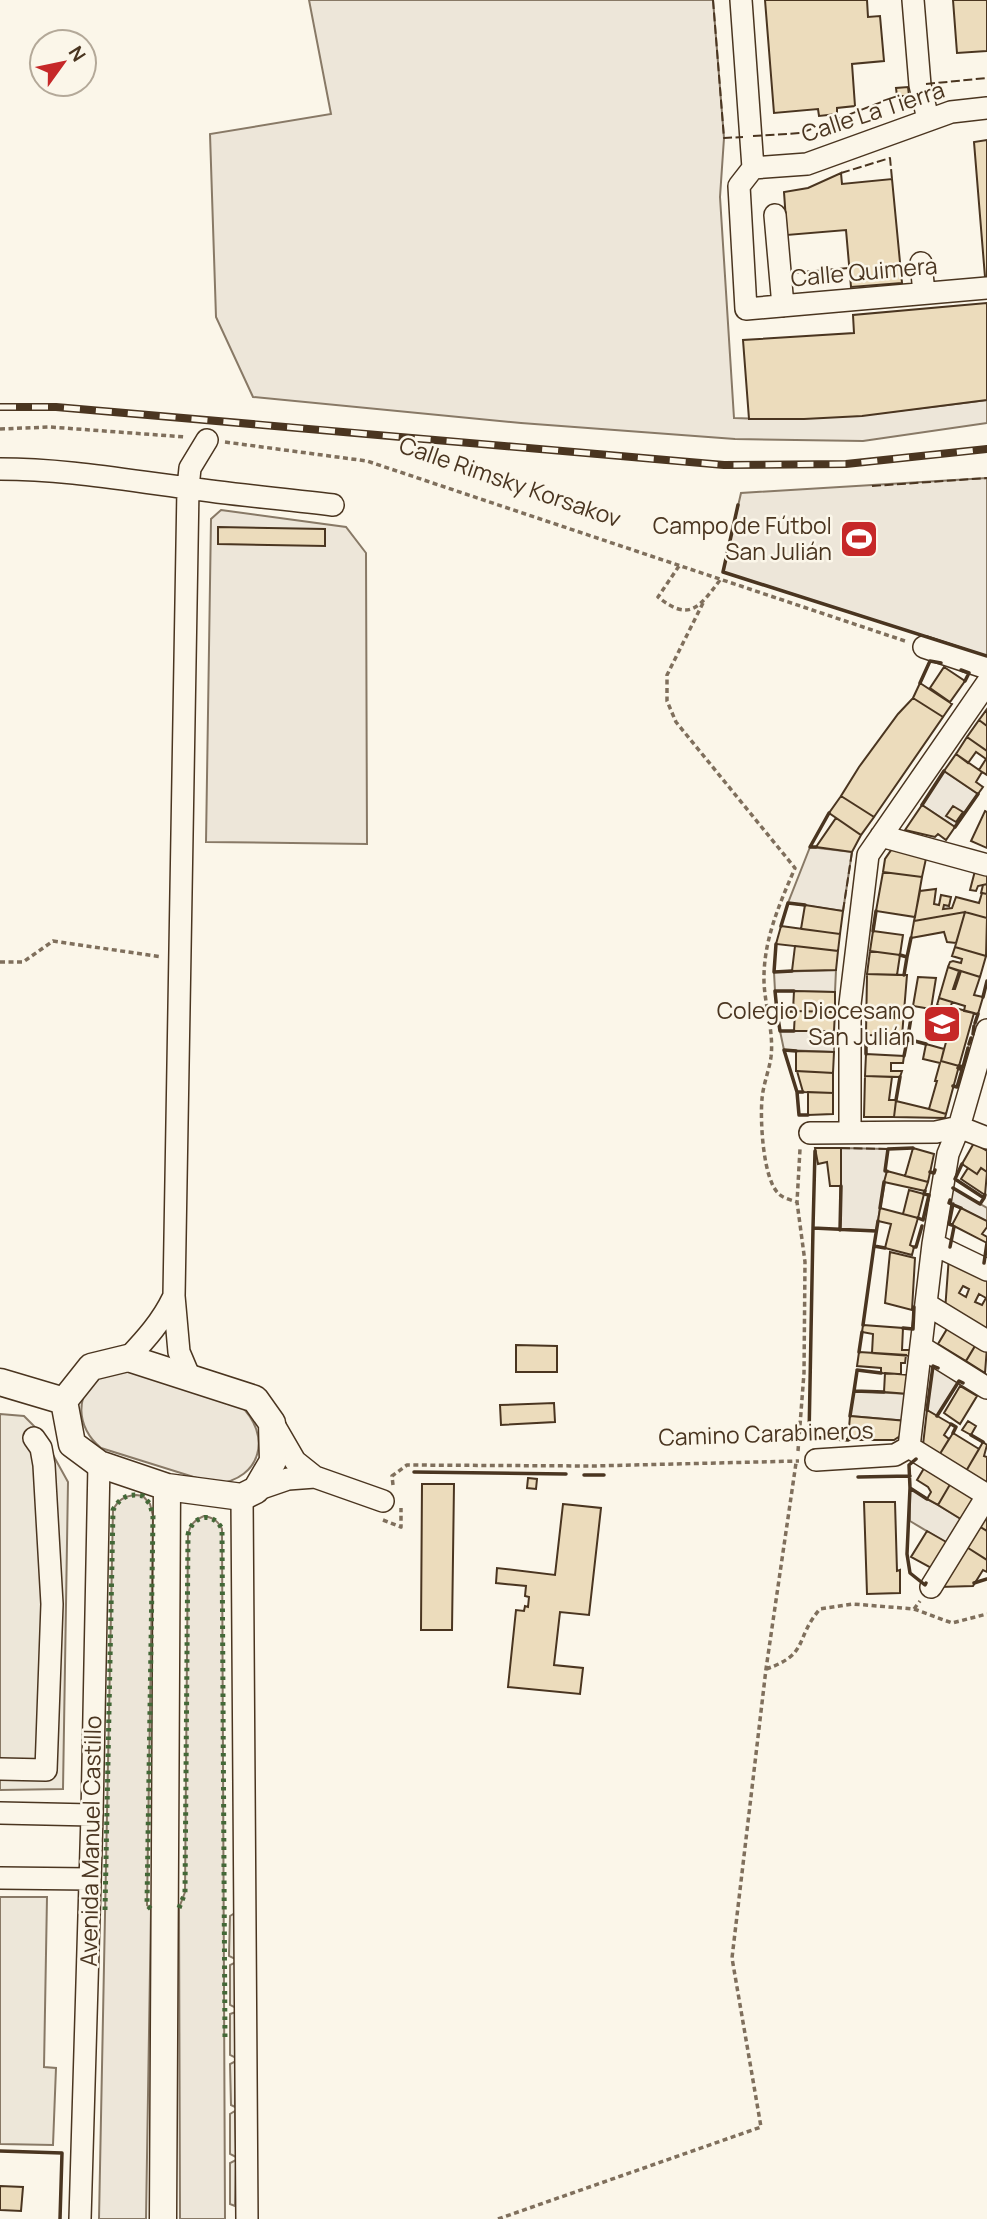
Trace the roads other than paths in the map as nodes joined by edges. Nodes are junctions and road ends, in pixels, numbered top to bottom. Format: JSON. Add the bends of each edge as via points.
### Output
{"nodes":[{"id":1,"x":741,"y":0,"type":"edge"},
{"id":2,"x":913,"y":0,"type":"edge"},
{"id":3,"x":987,"y":108,"type":"edge"},
{"id":4,"x":928,"y":119,"type":"junction"},
{"id":5,"x":753,"y":168,"type":"junction"},
{"id":6,"x":775,"y":215,"type":"dead end"},
{"id":7,"x":921,"y":263,"type":"dead end"},
{"id":8,"x":987,"y":288,"type":"edge"},
{"id":9,"x":924,"y":293,"type":"junction"},
{"id":10,"x":783,"y":306,"type":"junction"},
{"id":11,"x":207,"y":440,"type":"road end"},
{"id":12,"x":0,"y":469,"type":"edge"},
{"id":13,"x":188,"y":488,"type":"junction"},
{"id":14,"x":334,"y":505,"type":"dead end"},
{"id":15,"x":924,"y":647,"type":"road end"},
{"id":16,"x":987,"y":668,"type":"edge"},
{"id":17,"x":987,"y":683,"type":"edge"},
{"id":18,"x":881,"y":836,"type":"junction"},
{"id":19,"x":987,"y":865,"type":"edge"},
{"id":20,"x":987,"y":1030,"type":"edge"},
{"id":21,"x":959,"y":1127,"type":"junction"},
{"id":22,"x":850,"y":1132,"type":"junction"},
{"id":23,"x":810,"y":1133,"type":"road end"},
{"id":24,"x":987,"y":1138,"type":"edge"},
{"id":25,"x":933,"y":1244,"type":"junction"},
{"id":26,"x":987,"y":1270,"type":"edge"},
{"id":27,"x":174,"y":1296,"type":"junction"},
{"id":28,"x":926,"y":1304,"type":"junction"},
{"id":29,"x":987,"y":1342,"type":"edge"},
{"id":30,"x":921,"y":1346,"type":"junction"},
{"id":31,"x":128,"y":1357,"type":"junction"},
{"id":32,"x":190,"y":1378,"type":"junction"},
{"id":33,"x":0,"y":1382,"type":"edge"},
{"id":34,"x":987,"y":1388,"type":"edge"},
{"id":35,"x":64,"y":1401,"type":"junction"},
{"id":36,"x":272,"y":1423,"type":"junction"},
{"id":37,"x":34,"y":1438,"type":"dead end"},
{"id":38,"x":909,"y":1447,"type":"junction"},
{"id":39,"x":807,"y":1460,"type":"road end"},
{"id":40,"x":99,"y":1464,"type":"junction"},
{"id":41,"x":314,"y":1477,"type":"junction"},
{"id":42,"x":167,"y":1487,"type":"junction"},
{"id":43,"x":249,"y":1494,"type":"junction"},
{"id":44,"x":987,"y":1495,"type":"edge"},
{"id":45,"x":384,"y":1503,"type":"road end"},
{"id":46,"x":931,"y":1587,"type":"road end"},
{"id":47,"x":0,"y":1769,"type":"edge"},
{"id":48,"x":0,"y":1813,"type":"edge"},
{"id":49,"x":92,"y":1815,"type":"junction"},
{"id":50,"x":0,"y":1878,"type":"edge"},
{"id":51,"x":90,"y":1879,"type":"junction"},
{"id":52,"x":80,"y":2219,"type":"edge"},
{"id":53,"x":163,"y":2219,"type":"edge"},
{"id":54,"x":247,"y":2219,"type":"edge"}],
"edges":[{"from":1,"to":5,"type":"street"},
{"from":2,"to":4,"type":"street","via":[[920,85]]},
{"from":3,"to":4,"type":"street","name":"Calle La Tierra"},
{"from":4,"to":5,"type":"street","name":"Calle La Tierra","via":[[807,164]]},
{"from":5,"to":10,"type":"street","name":"Calle Quimera","via":[[739,186],[746,309]]},
{"from":6,"to":10,"type":"street"},
{"from":7,"to":9,"type":"street"},
{"from":8,"to":9,"type":"street","name":"Calle Quimera"},
{"from":9,"to":10,"type":"street","name":"Calle Quimera"},
{"from":11,"to":13,"type":"street","via":[[190,468]]},
{"from":12,"to":13,"type":"street","via":[[115,476]]},
{"from":13,"to":14,"type":"street"},
{"from":13,"to":27,"type":"street"},
{"from":15,"to":16,"type":"street"},
{"from":17,"to":18,"type":"street"},
{"from":18,"to":19,"type":"street"},
{"from":18,"to":22,"type":"street","via":[[869,855],[850,1004]]},
{"from":20,"to":21,"type":"street"},
{"from":21,"to":22,"type":"street","via":[[936,1132]]},
{"from":21,"to":24,"type":"street"},
{"from":21,"to":25,"type":"street","via":[[948,1154]]},
{"from":22,"to":23,"type":"street"},
{"from":25,"to":26,"type":"street"},
{"from":25,"to":28,"type":"street"},
{"from":27,"to":31,"type":"street","via":[[165,1315]]},
{"from":27,"to":32,"type":"street","via":[[179,1352]]},
{"from":28,"to":29,"type":"street"},
{"from":28,"to":30,"type":"street"},
{"from":30,"to":34,"type":"street"},
{"from":30,"to":38,"type":"street"},
{"from":31,"to":32,"type":"main road"},
{"from":31,"to":35,"type":"main road","via":[[91,1367]]},
{"from":32,"to":36,"type":"main road","via":[[255,1399]]},
{"from":33,"to":35,"type":"main road"},
{"from":35,"to":40,"type":"main road","via":[[72,1444]]},
{"from":36,"to":41,"type":"street","via":[[295,1461]]},
{"from":36,"to":43,"type":"main road","via":[[274,1461]]},
{"from":37,"to":47,"type":"street","via":[[44,1465],[52,1604],[46,1770]]},
{"from":38,"to":39,"type":"street","name":"Camino Carabineros","via":[[895,1455]]},
{"from":38,"to":44,"type":"street"},
{"from":40,"to":42,"type":"main road"},
{"from":40,"to":49,"type":"street","name":"Avenida Manuel Castillo"},
{"from":41,"to":43,"type":"street","via":[[288,1479]]},
{"from":41,"to":45,"type":"street"},
{"from":42,"to":43,"type":"main road"},
{"from":42,"to":53,"type":"main road"},
{"from":43,"to":54,"type":"street"},
{"from":44,"to":46,"type":"street"},
{"from":48,"to":49,"type":"street"},
{"from":49,"to":51,"type":"street","name":"Avenida Manuel Castillo"},
{"from":50,"to":51,"type":"street"},
{"from":51,"to":52,"type":"street","name":"Avenida Manuel Castillo"}]}
